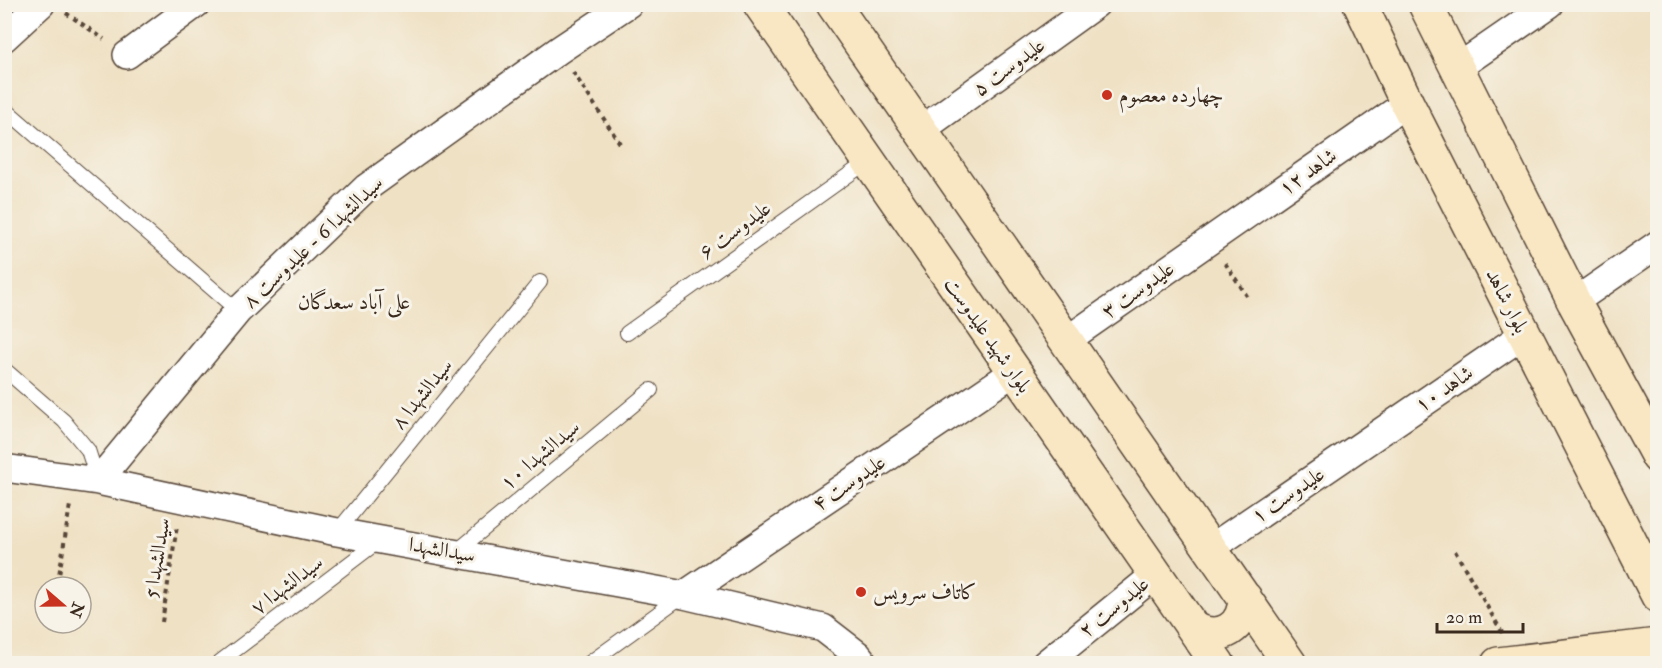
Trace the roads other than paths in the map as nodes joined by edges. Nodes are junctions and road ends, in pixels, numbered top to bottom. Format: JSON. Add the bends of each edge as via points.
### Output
{"nodes":[{"id":1,"x":196,"y":4,"type":"edge"},
{"id":2,"x":628,"y":4,"type":"edge"},
{"id":3,"x":760,"y":4,"type":"edge"},
{"id":4,"x":833,"y":4,"type":"edge"},
{"id":5,"x":1096,"y":4,"type":"edge"},
{"id":6,"x":1360,"y":4,"type":"edge"},
{"id":7,"x":1425,"y":4,"type":"edge"},
{"id":8,"x":1550,"y":4,"type":"edge"},
{"id":9,"x":52,"y":8,"type":"edge"},
{"id":10,"x":4,"y":38,"type":"edge"},
{"id":11,"x":127,"y":55,"type":"road end"},
{"id":12,"x":1457,"y":68,"type":"junction"},
{"id":13,"x":1407,"y":104,"type":"junction"},
{"id":14,"x":4,"y":108,"type":"edge"},
{"id":15,"x":921,"y":130,"type":"junction"},
{"id":16,"x":868,"y":161,"type":"junction"},
{"id":17,"x":1209,"y":240,"type":"joint"},
{"id":18,"x":1658,"y":244,"type":"edge"},
{"id":19,"x":540,"y":282,"type":"dead end"},
{"id":20,"x":1574,"y":302,"type":"junction"},
{"id":21,"x":238,"y":311,"type":"junction"},
{"id":22,"x":627,"y":333,"type":"dead end"},
{"id":23,"x":1524,"y":335,"type":"junction"},
{"id":24,"x":1067,"y":340,"type":"junction"},
{"id":25,"x":4,"y":369,"type":"edge"},
{"id":26,"x":1014,"y":372,"type":"junction"},
{"id":27,"x":651,"y":390,"type":"dead end"},
{"id":28,"x":1365,"y":443,"type":"joint"},
{"id":29,"x":1658,"y":457,"type":"edge"},
{"id":30,"x":4,"y":468,"type":"edge"},
{"id":31,"x":86,"y":479,"type":"junction"},
{"id":32,"x":338,"y":532,"type":"junction"},
{"id":33,"x":382,"y":539,"type":"junction"},
{"id":34,"x":1211,"y":548,"type":"junction"},
{"id":35,"x":456,"y":552,"type":"junction"},
{"id":36,"x":1650,"y":573,"type":"edge"},
{"id":37,"x":1155,"y":574,"type":"junction"},
{"id":38,"x":684,"y":595,"type":"junction"},
{"id":39,"x":1658,"y":596,"type":"edge"},
{"id":40,"x":1245,"y":598,"type":"junction"},
{"id":41,"x":1194,"y":629,"type":"junction"},
{"id":42,"x":1658,"y":645,"type":"edge"},
{"id":43,"x":1509,"y":662,"type":"edge"},
{"id":44,"x":216,"y":663,"type":"edge"},
{"id":45,"x":588,"y":663,"type":"edge"},
{"id":46,"x":865,"y":663,"type":"edge"},
{"id":47,"x":1045,"y":663,"type":"edge"},
{"id":48,"x":1218,"y":663,"type":"edge"},
{"id":49,"x":1290,"y":663,"type":"edge"}],
"edges":[{"from":1,"to":11,"type":"street"},
{"from":2,"to":21,"type":"street","name":"سیدالشهدا 6 - علیدوست ۸","via":[[366,188]]},
{"from":3,"to":16,"type":"main road","name":"بلوار شهید علیدوست"},
{"from":4,"to":15,"type":"main road"},
{"from":5,"to":15,"type":"street","name":"علیدوست ۵"},
{"from":6,"to":13,"type":"main road","name":"بلوار شاهد"},
{"from":7,"to":12,"type":"main road"},
{"from":8,"to":12,"type":"street"},
{"from":9,"to":10,"type":"street"},
{"from":12,"to":20,"type":"main road"},
{"from":13,"to":17,"type":"street","name":"شاهد ۱۲"},
{"from":13,"to":23,"type":"main road","name":"بلوار شاهد"},
{"from":14,"to":21,"type":"lane"},
{"from":15,"to":24,"type":"main road"},
{"from":16,"to":22,"type":"lane","name":"علیدوست ۶"},
{"from":16,"to":26,"type":"main road","name":"بلوار شهید علیدوست"},
{"from":17,"to":24,"type":"street","name":"علیدوست ۳"},
{"from":18,"to":20,"type":"street"},
{"from":19,"to":32,"type":"lane","name":"سیدالشهدا ۸"},
{"from":20,"to":29,"type":"main road"},
{"from":21,"to":31,"type":"street","name":"سیدالشهدا 6 - علیدوست ۸"},
{"from":23,"to":28,"type":"street","name":"شاهد ۱۰"},
{"from":23,"to":36,"type":"main road","name":"بلوار شاهد"},
{"from":24,"to":34,"type":"main road"},
{"from":25,"to":31,"type":"lane","via":[[64,421],[88,450]]},
{"from":26,"to":37,"type":"main road","name":"بلوار شهید علیدوست"},
{"from":26,"to":38,"type":"street","name":"علیدوست ۴"},
{"from":27,"to":35,"type":"lane","name":"سیدالشهدا ۱۰"},
{"from":28,"to":34,"type":"street","name":"علیدوست ۱"},
{"from":30,"to":31,"type":"street","name":"سیدالشهدا"},
{"from":31,"to":32,"type":"street","name":"سیدالشهدا"},
{"from":32,"to":33,"type":"street","name":"سیدالشهدا"},
{"from":33,"to":35,"type":"street","name":"سیدالشهدا"},
{"from":33,"to":44,"type":"lane","name":"سیدالشهدا ۷"},
{"from":34,"to":40,"type":"main road"},
{"from":35,"to":38,"type":"street","name":"سیدالشهدا"},
{"from":36,"to":39,"type":"main road","name":"بلوار شاهد"},
{"from":37,"to":41,"type":"main road","name":"بلوار شهید علیدوست"},
{"from":37,"to":47,"type":"street","name":"علیدوست ۲"},
{"from":38,"to":45,"type":"lane"},
{"from":38,"to":46,"type":"street","name":"سیدالشهدا","via":[[823,628]]},
{"from":40,"to":41,"type":"main road","via":[[1245,609],[1233,627],[1214,635]]},
{"from":40,"to":49,"type":"main road"},
{"from":41,"to":48,"type":"main road","name":"بلوار شهید علیدوست"},
{"from":42,"to":43,"type":"main road"}]}
